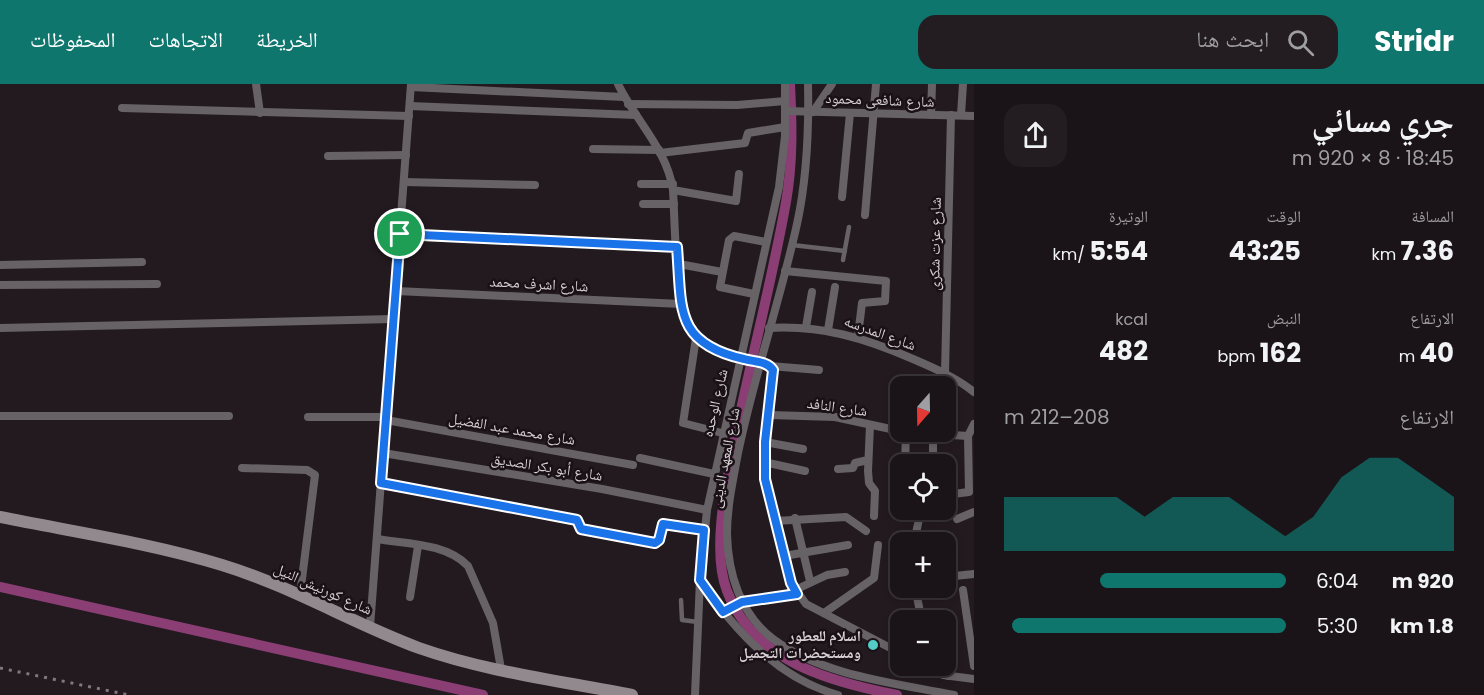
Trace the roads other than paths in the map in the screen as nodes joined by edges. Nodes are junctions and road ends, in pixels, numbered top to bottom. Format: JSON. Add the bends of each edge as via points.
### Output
{"nodes":[{"id":1,"x":256,"y":84,"type":"edge"},
{"id":2,"x":618,"y":84,"type":"edge"},
{"id":3,"x":785,"y":84,"type":"edge"},
{"id":4,"x":808,"y":84,"type":"edge"},
{"id":5,"x":832,"y":84,"type":"edge"},
{"id":6,"x":876,"y":84,"type":"edge"},
{"id":7,"x":932,"y":84,"type":"edge"},
{"id":8,"x":963,"y":84,"type":"edge"},
{"id":9,"x":411,"y":86,"type":"edge"},
{"id":10,"x":626,"y":100,"type":"junction"},
{"id":11,"x":785,"y":101,"type":"junction"},
{"id":12,"x":410,"y":106,"type":"junction"},
{"id":13,"x":122,"y":108,"type":"dead end"},
{"id":14,"x":785,"y":111,"type":"junction"},
{"id":15,"x":811,"y":112,"type":"junction"},
{"id":16,"x":260,"y":113,"type":"junction"},
{"id":17,"x":850,"y":113,"type":"junction"},
{"id":18,"x":874,"y":113,"type":"junction"},
{"id":19,"x":636,"y":115,"type":"junction"},
{"id":20,"x":931,"y":115,"type":"junction"},
{"id":21,"x":951,"y":115,"type":"junction"},
{"id":22,"x":961,"y":115,"type":"junction"},
{"id":23,"x":409,"y":116,"type":"junction"},
{"id":24,"x":974,"y":116,"type":"edge"},
{"id":25,"x":785,"y":127,"type":"junction"},
{"id":26,"x":593,"y":149,"type":"dead end"},
{"id":27,"x":660,"y":151,"type":"junction"},
{"id":28,"x":406,"y":155,"type":"junction"},
{"id":29,"x":328,"y":156,"type":"dead end"},
{"id":30,"x":739,"y":174,"type":"dead end"},
{"id":31,"x":404,"y":182,"type":"junction"},
{"id":32,"x":642,"y":184,"type":"dead end"},
{"id":33,"x":535,"y":185,"type":"dead end"},
{"id":34,"x":673,"y":187,"type":"junction"},
{"id":35,"x":842,"y":197,"type":"dead end"},
{"id":36,"x":643,"y":204,"type":"dead end"},
{"id":37,"x":674,"y":204,"type":"junction"},
{"id":38,"x":865,"y":215,"type":"dead end"},
{"id":39,"x":849,"y":227,"type":"dead end"},
{"id":40,"x":400,"y":234,"type":"junction"},
{"id":41,"x":766,"y":242,"type":"junction"},
{"id":42,"x":792,"y":245,"type":"junction"},
{"id":43,"x":677,"y":247,"type":"junction"},
{"id":44,"x":844,"y":251,"type":"junction"},
{"id":45,"x":843,"y":260,"type":"dead end"},
{"id":46,"x":142,"y":262,"type":"dead end"},
{"id":47,"x":679,"y":264,"type":"junction"},
{"id":48,"x":0,"y":265,"type":"edge"},
{"id":49,"x":784,"y":271,"type":"junction"},
{"id":50,"x":722,"y":272,"type":"junction"},
{"id":51,"x":157,"y":284,"type":"dead end"},
{"id":52,"x":0,"y":285,"type":"edge"},
{"id":53,"x":835,"y":287,"type":"dead end"},
{"id":54,"x":396,"y":291,"type":"junction"},
{"id":55,"x":812,"y":292,"type":"dead end"},
{"id":56,"x":754,"y":294,"type":"junction"},
{"id":57,"x":681,"y":304,"type":"junction"},
{"id":58,"x":393,"y":319,"type":"junction"},
{"id":59,"x":806,"y":327,"type":"junction"},
{"id":60,"x":0,"y":328,"type":"edge"},
{"id":61,"x":769,"y":328,"type":"junction"},
{"id":62,"x":828,"y":330,"type":"junction"},
{"id":63,"x":858,"y":336,"type":"junction"},
{"id":64,"x":696,"y":338,"type":"junction"},
{"id":65,"x":740,"y":358,"type":"junction"},
{"id":66,"x":759,"y":363,"type":"junction"},
{"id":67,"x":770,"y":366,"type":"junction"},
{"id":68,"x":819,"y":369,"type":"dead end"},
{"id":69,"x":945,"y":373,"type":"junction"},
{"id":70,"x":974,"y":392,"type":"edge"},
{"id":71,"x":770,"y":415,"type":"junction"},
{"id":72,"x":0,"y":416,"type":"edge"},
{"id":73,"x":229,"y":416,"type":"dead end"},
{"id":74,"x":308,"y":417,"type":"dead end"},
{"id":75,"x":386,"y":419,"type":"junction"},
{"id":76,"x":974,"y":424,"type":"edge"},
{"id":77,"x":870,"y":425,"type":"junction"},
{"id":78,"x":890,"y":429,"type":"edge"},
{"id":79,"x":722,"y":433,"type":"junction"},
{"id":80,"x":956,"y":436,"type":"edge"},
{"id":81,"x":968,"y":436,"type":"junction"},
{"id":82,"x":765,"y":442,"type":"junction"},
{"id":83,"x":803,"y":449,"type":"dead end"},
{"id":84,"x":383,"y":453,"type":"junction"},
{"id":85,"x":640,"y":458,"type":"dead end"},
{"id":86,"x":868,"y":460,"type":"junction"},
{"id":87,"x":764,"y":462,"type":"junction"},
{"id":88,"x":633,"y":465,"type":"dead end"},
{"id":89,"x":242,"y":468,"type":"dead end"},
{"id":90,"x":838,"y":469,"type":"dead end"},
{"id":91,"x":805,"y":471,"type":"dead end"},
{"id":92,"x":714,"y":474,"type":"junction"},
{"id":93,"x":381,"y":483,"type":"junction"},
{"id":94,"x":956,"y":493,"type":"edge"},
{"id":95,"x":707,"y":510,"type":"junction"},
{"id":96,"x":974,"y":512,"type":"edge"},
{"id":97,"x":874,"y":516,"type":"dead end"},
{"id":98,"x":0,"y":517,"type":"edge"},
{"id":99,"x":795,"y":518,"type":"junction"},
{"id":100,"x":957,"y":519,"type":"dead end"},
{"id":101,"x":775,"y":521,"type":"junction"},
{"id":102,"x":704,"y":530,"type":"junction"},
{"id":103,"x":866,"y":531,"type":"dead end"},
{"id":104,"x":377,"y":539,"type":"junction"},
{"id":105,"x":848,"y":545,"type":"dead end"},
{"id":106,"x":878,"y":545,"type":"dead end"},
{"id":107,"x":418,"y":546,"type":"junction"},
{"id":108,"x":802,"y":553,"type":"junction"},
{"id":109,"x":784,"y":556,"type":"junction"},
{"id":110,"x":844,"y":572,"type":"dead end"},
{"id":111,"x":974,"y":574,"type":"edge"},
{"id":112,"x":956,"y":576,"type":"edge"},
{"id":113,"x":700,"y":580,"type":"junction"},
{"id":114,"x":810,"y":581,"type":"junction"},
{"id":115,"x":963,"y":590,"type":"dead end"},
{"id":116,"x":796,"y":592,"type":"junction"},
{"id":117,"x":300,"y":595,"type":"junction"},
{"id":118,"x":410,"y":597,"type":"dead end"},
{"id":119,"x":681,"y":600,"type":"dead end"},
{"id":120,"x":742,"y":602,"type":"junction"},
{"id":121,"x":723,"y":612,"type":"junction"},
{"id":122,"x":824,"y":613,"type":"junction"},
{"id":123,"x":698,"y":622,"type":"junction"},
{"id":124,"x":370,"y":627,"type":"junction"},
{"id":125,"x":890,"y":648,"type":"edge"},
{"id":126,"x":974,"y":666,"type":"edge"},
{"id":127,"x":501,"y":669,"type":"junction"},
{"id":128,"x":948,"y":676,"type":"edge"},
{"id":129,"x":974,"y":679,"type":"edge"},
{"id":130,"x":632,"y":695,"type":"edge"},
{"id":131,"x":695,"y":695,"type":"edge"},
{"id":132,"x":838,"y":695,"type":"edge"},
{"id":133,"x":954,"y":695,"type":"edge"}],
"edges":[{"from":1,"to":16,"type":"street"},
{"from":2,"to":10,"type":"street"},
{"from":3,"to":11,"type":"street","name":"شارع الوحده"},
{"from":4,"to":15,"type":"street","name":"شارع المعهد الدينى"},
{"from":5,"to":15,"type":"street"},
{"from":6,"to":18,"type":"street"},
{"from":7,"to":20,"type":"street"},
{"from":8,"to":22,"type":"street"},
{"from":9,"to":10,"type":"street"},
{"from":9,"to":12,"type":"street"},
{"from":10,"to":11,"type":"street","via":[[737,105]]},
{"from":10,"to":19,"type":"street"},
{"from":11,"to":14,"type":"street","name":"شارع الوحده"},
{"from":12,"to":19,"type":"street"},
{"from":12,"to":23,"type":"street"},
{"from":13,"to":16,"type":"street"},
{"from":14,"to":15,"type":"street","name":"شارع شافعى محمود"},
{"from":14,"to":25,"type":"street","name":"شارع الوحده"},
{"from":15,"to":17,"type":"street","name":"شارع شافعى محمود"},
{"from":15,"to":42,"type":"street","name":"شارع المعهد الدينى","via":[[805,179]]},
{"from":16,"to":23,"type":"street"},
{"from":17,"to":18,"type":"street","name":"شارع شافعى محمود"},
{"from":17,"to":35,"type":"street"},
{"from":18,"to":20,"type":"street","name":"شارع شافعى محمود"},
{"from":18,"to":38,"type":"street"},
{"from":19,"to":27,"type":"street"},
{"from":20,"to":21,"type":"street","name":"شارع شافعى محمود"},
{"from":21,"to":22,"type":"street","name":"شارع شافعى محمود"},
{"from":21,"to":69,"type":"street","name":"شارع عزت شكرى"},
{"from":22,"to":24,"type":"street","name":"شارع شافعى محمود"},
{"from":23,"to":28,"type":"street"},
{"from":25,"to":27,"type":"street","via":[[748,133],[745,143]]},
{"from":25,"to":41,"type":"street","name":"شارع الوحده","via":[[779,187]]},
{"from":26,"to":27,"type":"street"},
{"from":27,"to":34,"type":"street"},
{"from":28,"to":29,"type":"street"},
{"from":28,"to":31,"type":"street"},
{"from":30,"to":34,"type":"street","via":[[736,201]]},
{"from":31,"to":33,"type":"street"},
{"from":31,"to":40,"type":"street"},
{"from":32,"to":34,"type":"street"},
{"from":34,"to":37,"type":"street"},
{"from":36,"to":37,"type":"street"},
{"from":37,"to":43,"type":"street"},
{"from":39,"to":44,"type":"lane"},
{"from":40,"to":43,"type":"street"},
{"from":40,"to":54,"type":"street"},
{"from":41,"to":50,"type":"street","via":[[730,236]]},
{"from":41,"to":56,"type":"street","name":"شارع الوحده"},
{"from":42,"to":44,"type":"lane"},
{"from":42,"to":49,"type":"street","name":"شارع المعهد الدينى"},
{"from":43,"to":47,"type":"street"},
{"from":44,"to":45,"type":"lane"},
{"from":46,"to":48,"type":"street"},
{"from":47,"to":50,"type":"street"},
{"from":47,"to":57,"type":"street"},
{"from":49,"to":61,"type":"street","name":"شارع المعهد الدينى"},
{"from":49,"to":63,"type":"street","via":[[886,281],[885,301],[862,303]]},
{"from":50,"to":56,"type":"street","via":[[722,288]]},
{"from":51,"to":52,"type":"street"},
{"from":53,"to":62,"type":"street"},
{"from":54,"to":57,"type":"street","name":"شارع اشرف محمد"},
{"from":54,"to":58,"type":"street"},
{"from":55,"to":59,"type":"street"},
{"from":56,"to":65,"type":"street","name":"شارع الوحده"},
{"from":57,"to":64,"type":"street"},
{"from":58,"to":60,"type":"street"},
{"from":58,"to":75,"type":"street"},
{"from":59,"to":61,"type":"street","name":"شارع المدرسه"},
{"from":59,"to":62,"type":"street","name":"شارع المدرسه"},
{"from":61,"to":66,"type":"street","name":"شارع المعهد الدينى"},
{"from":62,"to":63,"type":"street","name":"شارع المدرسه"},
{"from":63,"to":69,"type":"street","name":"شارع المدرسه"},
{"from":64,"to":65,"type":"street"},
{"from":64,"to":79,"type":"street","via":[[683,423]]},
{"from":65,"to":66,"type":"street"},
{"from":65,"to":79,"type":"street","name":"شارع الوحده"},
{"from":66,"to":67,"type":"street"},
{"from":66,"to":120,"type":"street","name":"شارع المعهد الدينى","via":[[728,511],[729,558]]},
{"from":67,"to":68,"type":"street"},
{"from":67,"to":71,"type":"street","via":[[774,376]]},
{"from":69,"to":70,"type":"street","name":"شارع المدرسه"},
{"from":71,"to":77,"type":"street","name":"شارع النافد","via":[[826,416]]},
{"from":71,"to":82,"type":"street"},
{"from":72,"to":73,"type":"street"},
{"from":74,"to":75,"type":"street","name":"شارع محمد عبد الفضيل"},
{"from":75,"to":84,"type":"street"},
{"from":75,"to":88,"type":"street","name":"شارع محمد عبد الفضيل"},
{"from":76,"to":81,"type":"street"},
{"from":77,"to":78,"type":"street","name":"شارع النافد"},
{"from":77,"to":86,"type":"street"},
{"from":79,"to":92,"type":"street","name":"شارع الوحده"},
{"from":80,"to":81,"type":"street"},
{"from":81,"to":94,"type":"street","via":[[969,490]]},
{"from":82,"to":83,"type":"street"},
{"from":82,"to":87,"type":"street"},
{"from":84,"to":93,"type":"street"},
{"from":84,"to":95,"type":"street","name":"شارع أبو بكر الصديق"},
{"from":85,"to":92,"type":"street"},
{"from":86,"to":90,"type":"street","via":[[855,463],[853,468]]},
{"from":86,"to":97,"type":"street","via":[[869,483],[875,491]]},
{"from":87,"to":91,"type":"street"},
{"from":87,"to":101,"type":"street"},
{"from":89,"to":117,"type":"street","via":[[307,470],[315,475]]},
{"from":92,"to":95,"type":"street","name":"شارع الوحده"},
{"from":93,"to":102,"type":"street","via":[[577,520],[581,529],[655,543],[663,524]]},
{"from":93,"to":104,"type":"street"},
{"from":95,"to":102,"type":"street","name":"شارع الوحده"},
{"from":96,"to":100,"type":"street"},
{"from":98,"to":117,"type":"main road","name":"شارع كورنيش النيل","via":[[183,554],[262,578]]},
{"from":99,"to":101,"type":"street"},
{"from":99,"to":103,"type":"street","via":[[846,517]]},
{"from":99,"to":108,"type":"street"},
{"from":101,"to":109,"type":"street"},
{"from":102,"to":113,"type":"street","name":"شارع الوحده"},
{"from":104,"to":107,"type":"street"},
{"from":104,"to":124,"type":"street"},
{"from":105,"to":108,"type":"street"},
{"from":106,"to":122,"type":"street","via":[[874,578]]},
{"from":107,"to":118,"type":"street"},
{"from":107,"to":127,"type":"street","via":[[453,554],[468,566],[493,623]]},
{"from":108,"to":109,"type":"street"},
{"from":108,"to":114,"type":"street"},
{"from":109,"to":116,"type":"street"},
{"from":110,"to":114,"type":"street"},
{"from":111,"to":112,"type":"street"},
{"from":113,"to":121,"type":"street"},
{"from":113,"to":123,"type":"street","name":"شارع الوحده"},
{"from":114,"to":116,"type":"street"},
{"from":115,"to":126,"type":"street"},
{"from":116,"to":120,"type":"street"},
{"from":116,"to":122,"type":"street","via":[[806,604]]},
{"from":117,"to":124,"type":"main road","name":"شارع كورنيش النيل"},
{"from":119,"to":123,"type":"lane","via":[[682,620]]},
{"from":120,"to":121,"type":"street"},
{"from":120,"to":133,"type":"street","name":"شارع المعهد الدينى","via":[[772,638],[813,660],[853,674]]},
{"from":121,"to":132,"type":"street","via":[[779,666]]},
{"from":122,"to":125,"type":"street"},
{"from":123,"to":131,"type":"street","name":"شارع الوحده"},
{"from":124,"to":127,"type":"main road","name":"شارع كورنيش النيل","via":[[423,649]]},
{"from":127,"to":130,"type":"main road","name":"شارع كورنيش النيل"},
{"from":128,"to":129,"type":"street"}]}
